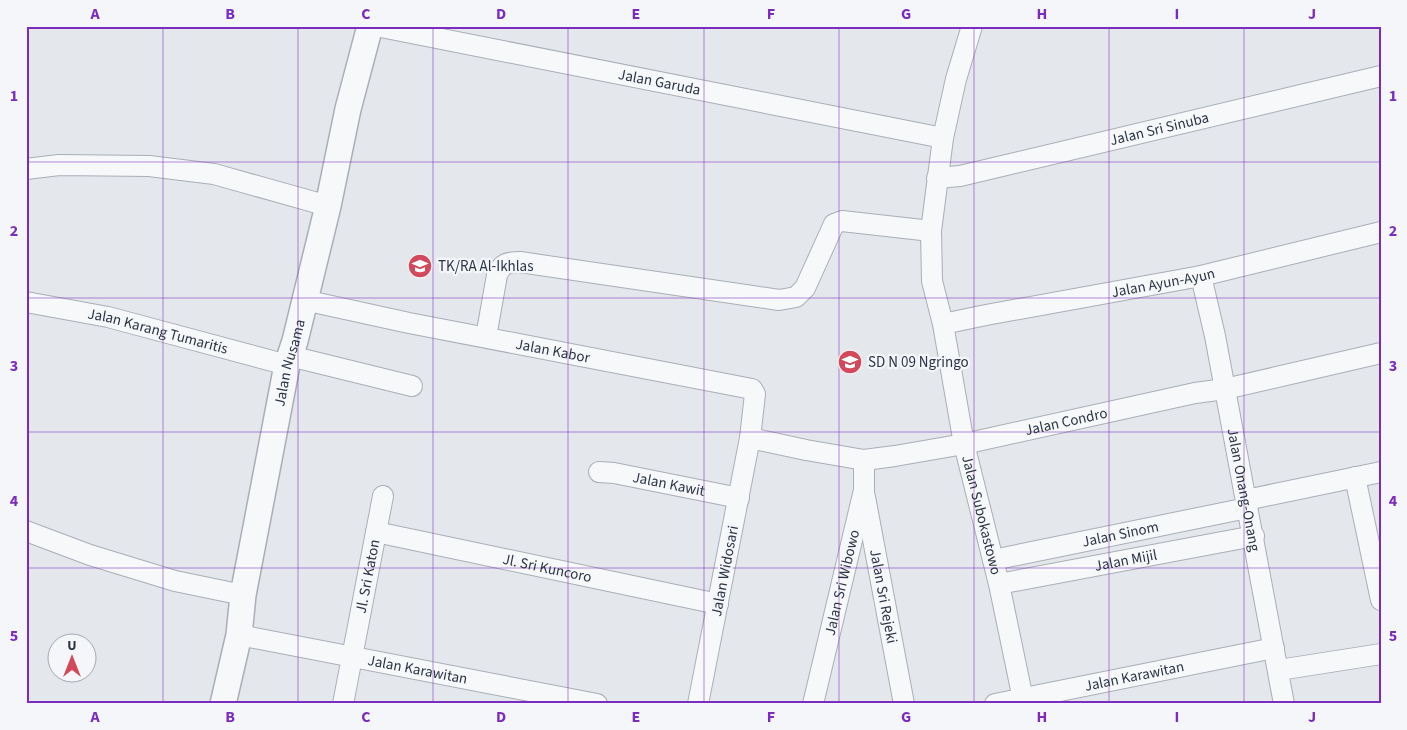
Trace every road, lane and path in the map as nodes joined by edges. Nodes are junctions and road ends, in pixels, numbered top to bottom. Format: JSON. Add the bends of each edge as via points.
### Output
{"nodes":[{"id":1,"x":370,"y":26,"type":"edge"},
{"id":2,"x":376,"y":26,"type":"edge"},
{"id":3,"x":972,"y":26,"type":"edge"},
{"id":4,"x":1381,"y":76,"type":"edge"},
{"id":5,"x":943,"y":138,"type":"junction"},
{"id":6,"x":26,"y":169,"type":"edge"},
{"id":7,"x":937,"y":178,"type":"junction"},
{"id":8,"x":328,"y":206,"type":"junction"},
{"id":9,"x":931,"y":231,"type":"junction"},
{"id":10,"x":1381,"y":232,"type":"edge"},
{"id":11,"x":1201,"y":276,"type":"junction"},
{"id":12,"x":304,"y":300,"type":"junction"},
{"id":13,"x":26,"y":302,"type":"edge"},
{"id":14,"x":943,"y":324,"type":"junction"},
{"id":15,"x":486,"y":337,"type":"junction"},
{"id":16,"x":1381,"y":353,"type":"edge"},
{"id":17,"x":288,"y":360,"type":"junction"},
{"id":18,"x":412,"y":386,"type":"dead end"},
{"id":19,"x":1225,"y":389,"type":"junction"},
{"id":20,"x":750,"y":438,"type":"junction"},
{"id":21,"x":964,"y":444,"type":"junction"},
{"id":22,"x":864,"y":460,"type":"junction"},
{"id":23,"x":599,"y":472,"type":"dead end"},
{"id":24,"x":1381,"y":472,"type":"edge"},
{"id":25,"x":1355,"y":477,"type":"junction"},
{"id":26,"x":864,"y":490,"type":"junction"},
{"id":27,"x":383,"y":496,"type":"dead end"},
{"id":28,"x":739,"y":498,"type":"junction"},
{"id":29,"x":1246,"y":504,"type":"junction"},
{"id":30,"x":26,"y":531,"type":"edge"},
{"id":31,"x":376,"y":532,"type":"junction"},
{"id":32,"x":1254,"y":536,"type":"junction"},
{"id":33,"x":993,"y":560,"type":"junction"},
{"id":34,"x":999,"y":584,"type":"junction"},
{"id":35,"x":1379,"y":588,"type":"edge"},
{"id":36,"x":243,"y":595,"type":"junction"},
{"id":37,"x":718,"y":604,"type":"junction"},
{"id":38,"x":240,"y":635,"type":"junction"},
{"id":39,"x":1274,"y":648,"type":"junction"},
{"id":40,"x":1381,"y":654,"type":"edge"},
{"id":41,"x":352,"y":656,"type":"junction"},
{"id":42,"x":1279,"y":670,"type":"junction"},
{"id":43,"x":1024,"y":701,"type":"edge"},
{"id":44,"x":223,"y":704,"type":"edge"},
{"id":45,"x":343,"y":704,"type":"edge"},
{"id":46,"x":597,"y":704,"type":"edge"},
{"id":47,"x":698,"y":704,"type":"edge"},
{"id":48,"x":813,"y":704,"type":"edge"},
{"id":49,"x":904,"y":704,"type":"edge"},
{"id":50,"x":995,"y":704,"type":"edge"},
{"id":51,"x":1284,"y":704,"type":"edge"}],
"edges":[{"from":1,"to":8,"type":"street","name":"Jalan Nusama","via":[[348,109]]},
{"from":2,"to":5,"type":"street","name":"Jalan Garuda"},
{"from":3,"to":5,"type":"street","name":"Jalan Subokastowo"},
{"from":4,"to":7,"type":"street","name":"Jalan Sri Sinuba","via":[[960,176]]},
{"from":5,"to":7,"type":"street","name":"Jalan Subokastowo"},
{"from":6,"to":8,"type":"street","via":[[149,166],[214,174]]},
{"from":7,"to":9,"type":"street","name":"Jalan Subokastowo"},
{"from":8,"to":12,"type":"street","name":"Jalan Nusama"},
{"from":9,"to":14,"type":"street","name":"Jalan Subokastowo","via":[[932,281]]},
{"from":9,"to":15,"type":"street","via":[[842,221],[834,224],[805,288],[796,297],[788,299],[508,262],[500,268]]},
{"from":10,"to":11,"type":"street","name":"Jalan Ayun-Ayun"},
{"from":11,"to":14,"type":"street","name":"Jalan Ayun-Ayun"},
{"from":11,"to":19,"type":"street","name":"Jalan Onang-Onang"},
{"from":12,"to":15,"type":"street","name":"Jalan Kabor"},
{"from":12,"to":17,"type":"street","name":"Jalan Nusama"},
{"from":13,"to":17,"type":"street","name":"Jalan Karang Tumaritis","via":[[108,317]]},
{"from":14,"to":21,"type":"street","name":"Jalan Subokastowo"},
{"from":15,"to":20,"type":"street","name":"Jalan Kabor","via":[[752,389],[755,394]]},
{"from":16,"to":19,"type":"street","name":"Jalan Condro"},
{"from":17,"to":18,"type":"street","name":"Jalan Karang Tumaritis"},
{"from":17,"to":36,"type":"street","name":"Jalan Nusama"},
{"from":19,"to":21,"type":"street","name":"Jalan Condro"},
{"from":19,"to":29,"type":"street","name":"Jalan Onang-Onang"},
{"from":20,"to":22,"type":"street","name":"Jalan Condro"},
{"from":20,"to":28,"type":"street","name":"Jalan Widosari"},
{"from":21,"to":22,"type":"street","name":"Jalan Condro"},
{"from":21,"to":33,"type":"street","name":"Jalan Subokastowo"},
{"from":22,"to":26,"type":"street","name":"Jalan Sri Wibowo"},
{"from":23,"to":28,"type":"street","name":"Jalan Kawit"},
{"from":24,"to":25,"type":"street","name":"Jalan Sinom"},
{"from":25,"to":29,"type":"street","name":"Jalan Sinom"},
{"from":25,"to":35,"type":"street"},
{"from":26,"to":48,"type":"street","name":"Jalan Sri Wibowo"},
{"from":26,"to":49,"type":"street","name":"Jalan Sri Rejeki"},
{"from":27,"to":31,"type":"street","name":"Jl. Sri Katon"},
{"from":28,"to":37,"type":"street","name":"Jalan Widosari"},
{"from":29,"to":32,"type":"street","name":"Jalan Onang-Onang"},
{"from":29,"to":33,"type":"street","name":"Jalan Sinom"},
{"from":30,"to":36,"type":"street","via":[[175,581]]},
{"from":31,"to":37,"type":"street","name":"Jl. Sri Kuncoro"},
{"from":31,"to":41,"type":"street","name":"Jl. Sri Katon"},
{"from":32,"to":34,"type":"street","name":"Jalan Mijil"},
{"from":32,"to":39,"type":"street","name":"Jalan Onang-Onang"},
{"from":33,"to":34,"type":"street","name":"Jalan Subokastowo"},
{"from":34,"to":43,"type":"street","name":"Jalan Subokastowo"},
{"from":36,"to":38,"type":"street","name":"Jalan Nusama"},
{"from":37,"to":47,"type":"street","name":"Jalan Widosari"},
{"from":38,"to":41,"type":"street","name":"Jalan Karawitan"},
{"from":38,"to":44,"type":"street","name":"Jalan Nusama"},
{"from":39,"to":42,"type":"street","name":"Jalan Onang-Onang"},
{"from":39,"to":43,"type":"street","name":"Jalan Karawitan"},
{"from":40,"to":42,"type":"street"},
{"from":41,"to":45,"type":"street","name":"Jl. Sri Katon"},
{"from":41,"to":46,"type":"street","name":"Jalan Karawitan"},
{"from":42,"to":51,"type":"street","name":"Jalan Onang-Onang"},
{"from":43,"to":50,"type":"street","name":"Jalan Karawitan"}]}
